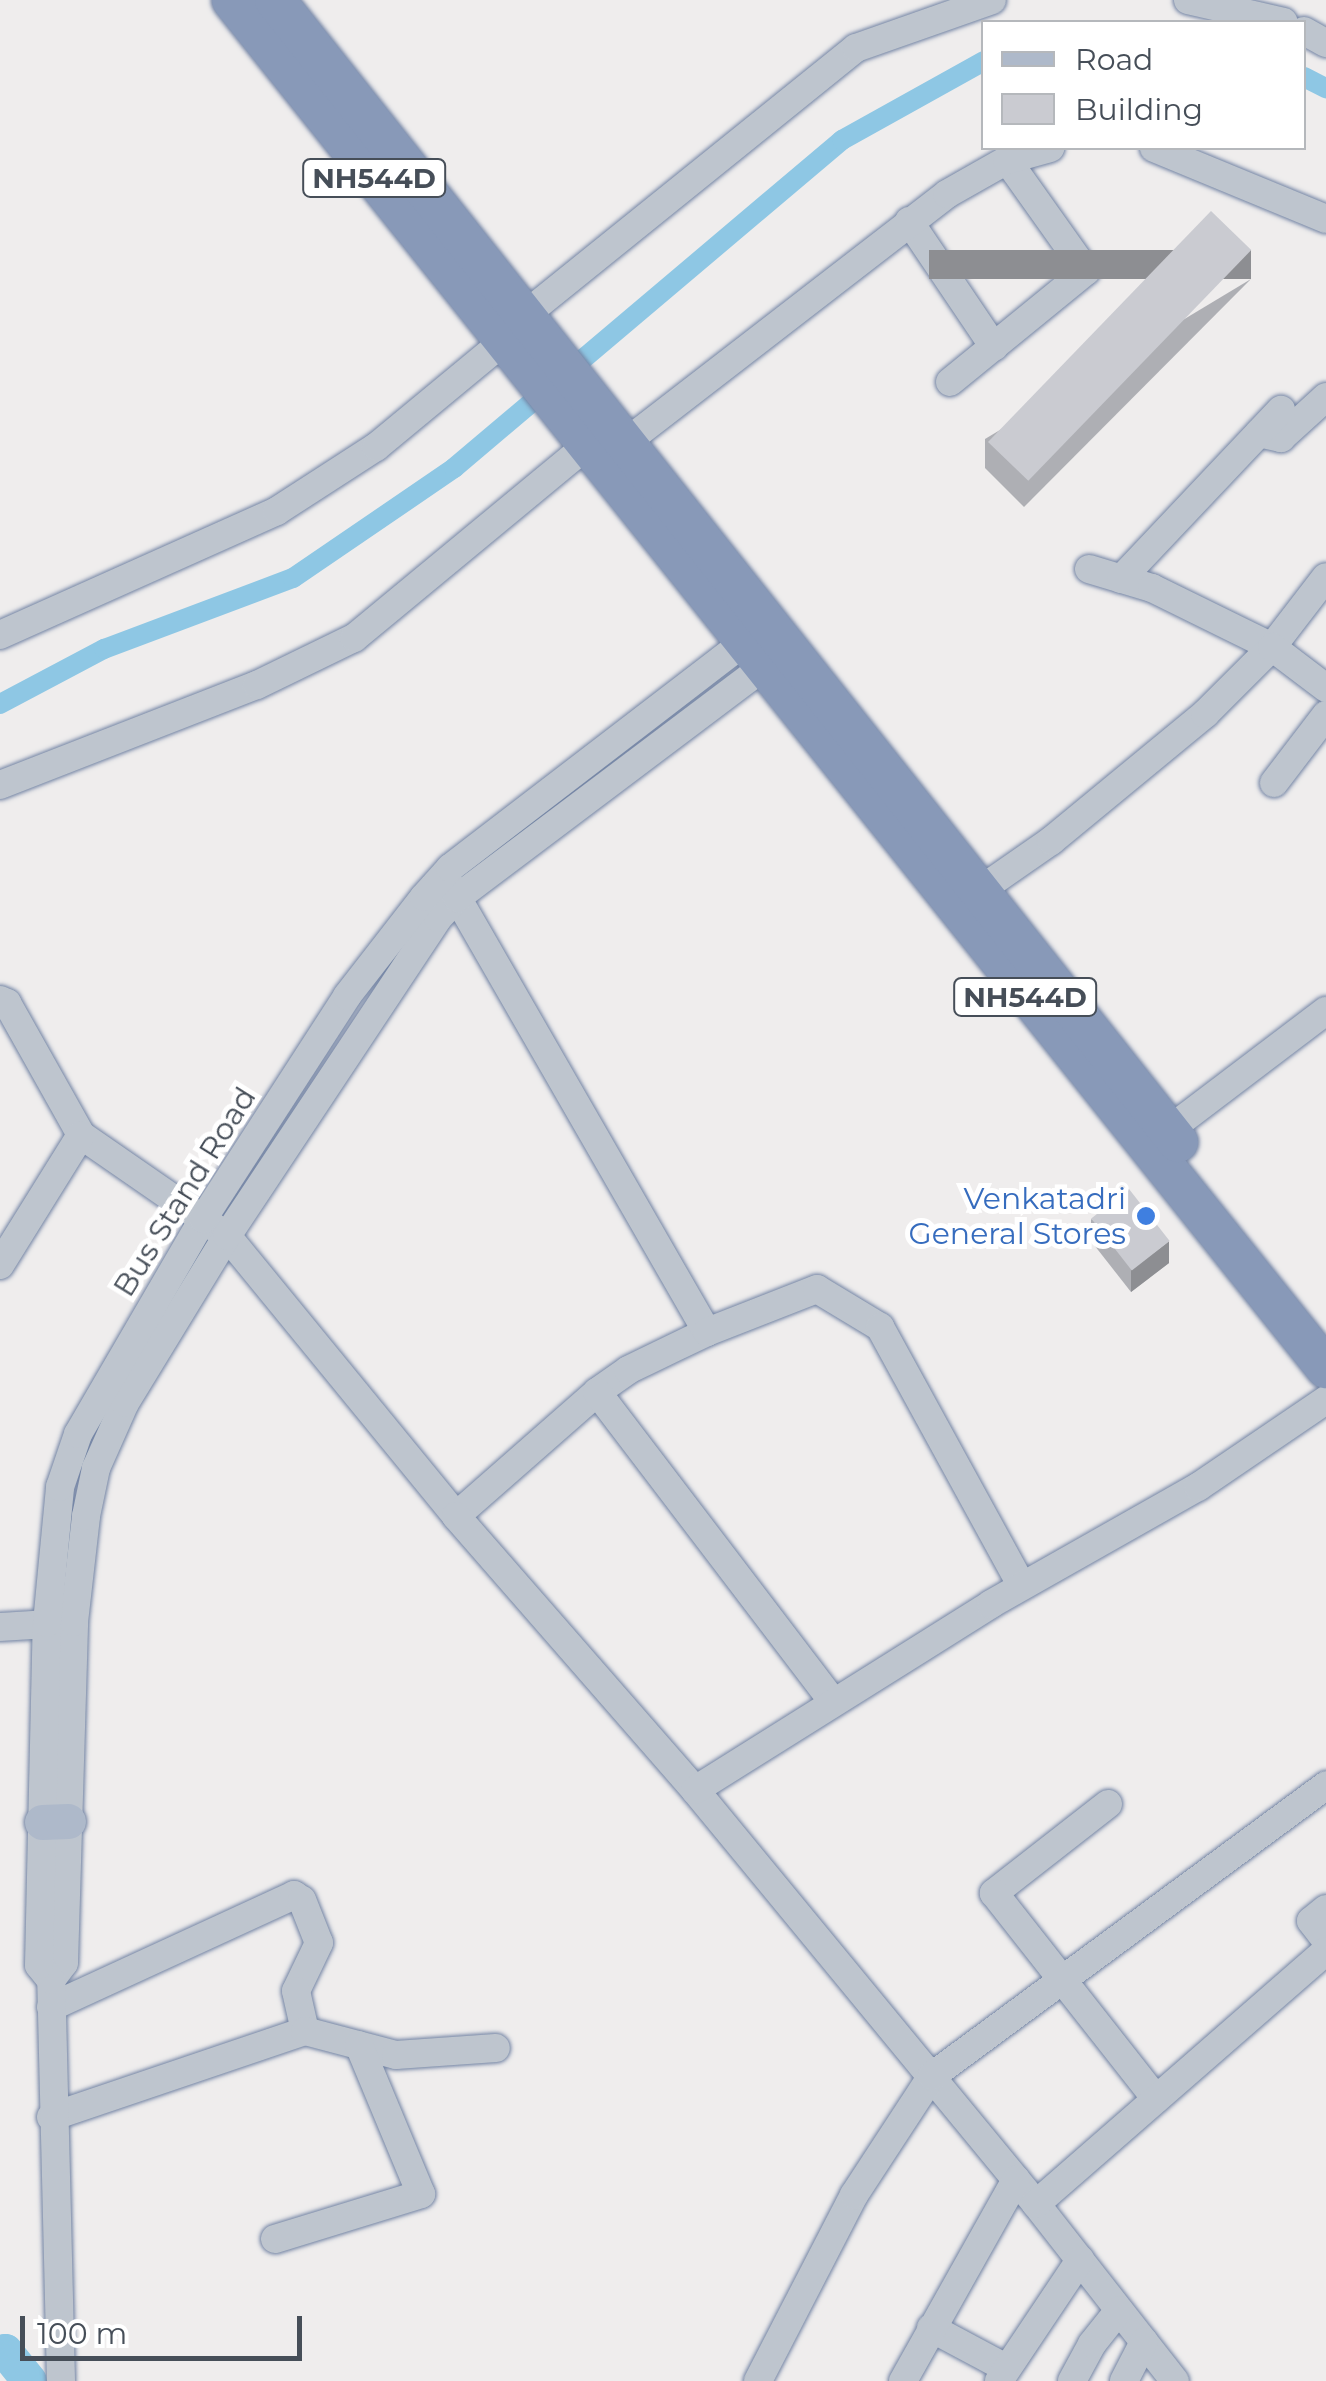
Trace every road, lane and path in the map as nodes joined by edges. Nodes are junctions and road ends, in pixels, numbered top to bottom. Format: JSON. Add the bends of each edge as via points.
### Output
{"nodes":[{"id":1,"x":232,"y":0,"type":"edge"},
{"id":2,"x":276,"y":0,"type":"edge"},
{"id":3,"x":992,"y":0,"type":"edge"},
{"id":4,"x":1188,"y":0,"type":"edge"},
{"id":5,"x":962,"y":5,"type":"edge"},
{"id":6,"x":1275,"y":20,"type":"edge"},
{"id":7,"x":304,"y":63,"type":"junction"},
{"id":8,"x":1043,"y":150,"type":"edge"},
{"id":9,"x":1159,"y":150,"type":"edge"},
{"id":10,"x":1007,"y":160,"type":"junction"},
{"id":11,"x":1326,"y":219,"type":"edge"},
{"id":12,"x":909,"y":221,"type":"junction"},
{"id":13,"x":522,"y":338,"type":"junction"},
{"id":14,"x":994,"y":347,"type":"junction"},
{"id":15,"x":950,"y":382,"type":"dead end"},
{"id":16,"x":1323,"y":405,"type":"edge"},
{"id":17,"x":1281,"y":410,"type":"dead end"},
{"id":18,"x":594,"y":429,"type":"junction"},
{"id":19,"x":1260,"y":433,"type":"junction"},
{"id":20,"x":1089,"y":569,"type":"dead end"},
{"id":21,"x":1121,"y":578,"type":"junction"},
{"id":22,"x":1326,"y":578,"type":"edge"},
{"id":23,"x":0,"y":635,"type":"edge"},
{"id":24,"x":765,"y":646,"type":"junction"},
{"id":25,"x":1272,"y":647,"type":"junction"},
{"id":26,"x":1326,"y":688,"type":"edge"},
{"id":27,"x":1326,"y":715,"type":"edge"},
{"id":28,"x":1274,"y":783,"type":"dead end"},
{"id":29,"x":0,"y":784,"type":"edge"},
{"id":30,"x":450,"y":887,"type":"junction"},
{"id":31,"x":980,"y":892,"type":"junction"},
{"id":32,"x":0,"y":1000,"type":"edge"},
{"id":33,"x":1326,"y":1010,"type":"edge"},
{"id":34,"x":1169,"y":1130,"type":"junction"},
{"id":35,"x":81,"y":1135,"type":"junction"},
{"id":36,"x":203,"y":1219,"type":"junction"},
{"id":37,"x":227,"y":1236,"type":"junction"},
{"id":38,"x":0,"y":1265,"type":"edge"},
{"id":39,"x":1326,"y":1328,"type":"edge"},
{"id":40,"x":708,"y":1332,"type":"junction"},
{"id":41,"x":1326,"y":1368,"type":"edge"},
{"id":42,"x":597,"y":1392,"type":"junction"},
{"id":43,"x":1326,"y":1400,"type":"edge"},
{"id":44,"x":456,"y":1516,"type":"junction"},
{"id":45,"x":1022,"y":1586,"type":"junction"},
{"id":46,"x":61,"y":1623,"type":"junction"},
{"id":47,"x":0,"y":1627,"type":"edge"},
{"id":48,"x":832,"y":1700,"type":"junction"},
{"id":49,"x":695,"y":1790,"type":"junction"},
{"id":50,"x":1324,"y":1791,"type":"edge"},
{"id":51,"x":1108,"y":1804,"type":"dead end"},
{"id":52,"x":1326,"y":1909,"type":"edge"},
{"id":53,"x":1326,"y":1940,"type":"edge"},
{"id":54,"x":1326,"y":1951,"type":"edge"},
{"id":55,"x":1060,"y":1978,"type":"junction"},
{"id":56,"x":51,"y":1993,"type":"junction"},
{"id":57,"x":305,"y":2031,"type":"junction"},
{"id":58,"x":359,"y":2045,"type":"junction"},
{"id":59,"x":496,"y":2048,"type":"dead end"},
{"id":60,"x":932,"y":2076,"type":"junction"},
{"id":61,"x":1156,"y":2099,"type":"junction"},
{"id":62,"x":52,"y":2117,"type":"junction"},
{"id":63,"x":1016,"y":2180,"type":"junction"},
{"id":64,"x":1036,"y":2204,"type":"junction"},
{"id":65,"x":275,"y":2239,"type":"dead end"},
{"id":66,"x":1080,"y":2260,"type":"junction"},
{"id":67,"x":1119,"y":2310,"type":"junction"},
{"id":68,"x":931,"y":2328,"type":"junction"},
{"id":69,"x":1144,"y":2342,"type":"junction"},
{"id":70,"x":1003,"y":2374,"type":"edge"},
{"id":71,"x":1174,"y":2380,"type":"edge"},
{"id":72,"x":61,"y":2381,"type":"edge"},
{"id":73,"x":758,"y":2381,"type":"edge"},
{"id":74,"x":902,"y":2381,"type":"edge"},
{"id":75,"x":1072,"y":2381,"type":"edge"},
{"id":76,"x":1124,"y":2381,"type":"edge"}],
"edges":[{"from":1,"to":7,"type":"highway","number":"NH544D"},
{"from":2,"to":7,"type":"highway","number":"NH544D"},
{"from":3,"to":5,"type":"street"},
{"from":4,"to":6,"type":"street"},
{"from":5,"to":13,"type":"street","via":[[856,48]]},
{"from":7,"to":13,"type":"highway","number":"NH544D"},
{"from":8,"to":10,"type":"street"},
{"from":9,"to":11,"type":"street"},
{"from":10,"to":12,"type":"street"},
{"from":10,"to":14,"type":"street","via":[[1086,271]]},
{"from":12,"to":14,"type":"street"},
{"from":12,"to":18,"type":"street"},
{"from":13,"to":18,"type":"highway","number":"NH544D"},
{"from":13,"to":23,"type":"street","via":[[277,510]]},
{"from":14,"to":15,"type":"street"},
{"from":16,"to":19,"type":"street","via":[[1282,438]]},
{"from":17,"to":19,"type":"street"},
{"from":18,"to":24,"type":"highway","number":"NH544D"},
{"from":18,"to":29,"type":"street","via":[[354,638],[256,685]]},
{"from":19,"to":21,"type":"street"},
{"from":20,"to":21,"type":"street"},
{"from":21,"to":25,"type":"street"},
{"from":22,"to":25,"type":"street"},
{"from":24,"to":30,"type":"street","name":"Bus Stand Road"},
{"from":24,"to":31,"type":"highway","number":"NH544D"},
{"from":24,"to":41,"type":"highway","number":"NH544D"},
{"from":25,"to":26,"type":"street"},
{"from":25,"to":31,"type":"street","via":[[1206,714]]},
{"from":27,"to":28,"type":"street"},
{"from":30,"to":36,"type":"street","name":"Bus Stand Road","via":[[347,996]]},
{"from":30,"to":37,"type":"street","name":"Bus Stand Road"},
{"from":30,"to":40,"type":"street"},
{"from":31,"to":34,"type":"highway","number":"NH544D"},
{"from":32,"to":35,"type":"street"},
{"from":33,"to":34,"type":"street"},
{"from":34,"to":39,"type":"highway","number":"NH544D"},
{"from":35,"to":36,"type":"street"},
{"from":35,"to":38,"type":"street"},
{"from":36,"to":37,"type":"street"},
{"from":36,"to":46,"type":"street","name":"Bus Stand Road","via":[[67,1462],[57,1507]]},
{"from":37,"to":44,"type":"street"},
{"from":37,"to":46,"type":"street","name":"Bus Stand Road","via":[[106,1444]]},
{"from":40,"to":42,"type":"street"},
{"from":40,"to":45,"type":"street","via":[[818,1289],[880,1327]]},
{"from":42,"to":44,"type":"street"},
{"from":42,"to":48,"type":"street"},
{"from":43,"to":45,"type":"street","via":[[1198,1487]]},
{"from":44,"to":49,"type":"street"},
{"from":45,"to":48,"type":"street"},
{"from":46,"to":47,"type":"street"},
{"from":46,"to":56,"type":"street","name":"Bus Stand Road","via":[[55,1821],[39,1965]]},
{"from":48,"to":49,"type":"street"},
{"from":49,"to":60,"type":"street"},
{"from":50,"to":55,"type":"street"},
{"from":51,"to":55,"type":"street","via":[[994,1890]]},
{"from":52,"to":53,"type":"street","via":[[1311,1921]]},
{"from":54,"to":61,"type":"street"},
{"from":55,"to":60,"type":"street"},
{"from":55,"to":61,"type":"street"},
{"from":56,"to":57,"type":"street","via":[[294,1895],[319,1943],[296,1991]]},
{"from":56,"to":62,"type":"street","name":"Bus Stand Road"},
{"from":57,"to":58,"type":"street"},
{"from":57,"to":62,"type":"street"},
{"from":58,"to":59,"type":"street","via":[[396,2055]]},
{"from":58,"to":65,"type":"street","via":[[421,2194]]},
{"from":60,"to":63,"type":"street"},
{"from":60,"to":73,"type":"street","via":[[854,2194]]},
{"from":61,"to":64,"type":"street"},
{"from":62,"to":72,"type":"street","name":"Bus Stand Road"},
{"from":63,"to":64,"type":"street"},
{"from":63,"to":68,"type":"street"},
{"from":64,"to":66,"type":"street"},
{"from":66,"to":67,"type":"street"},
{"from":66,"to":70,"type":"street"},
{"from":67,"to":69,"type":"street"},
{"from":67,"to":75,"type":"street"},
{"from":68,"to":70,"type":"street"},
{"from":68,"to":74,"type":"street"},
{"from":69,"to":71,"type":"street"},
{"from":69,"to":76,"type":"street"}]}
